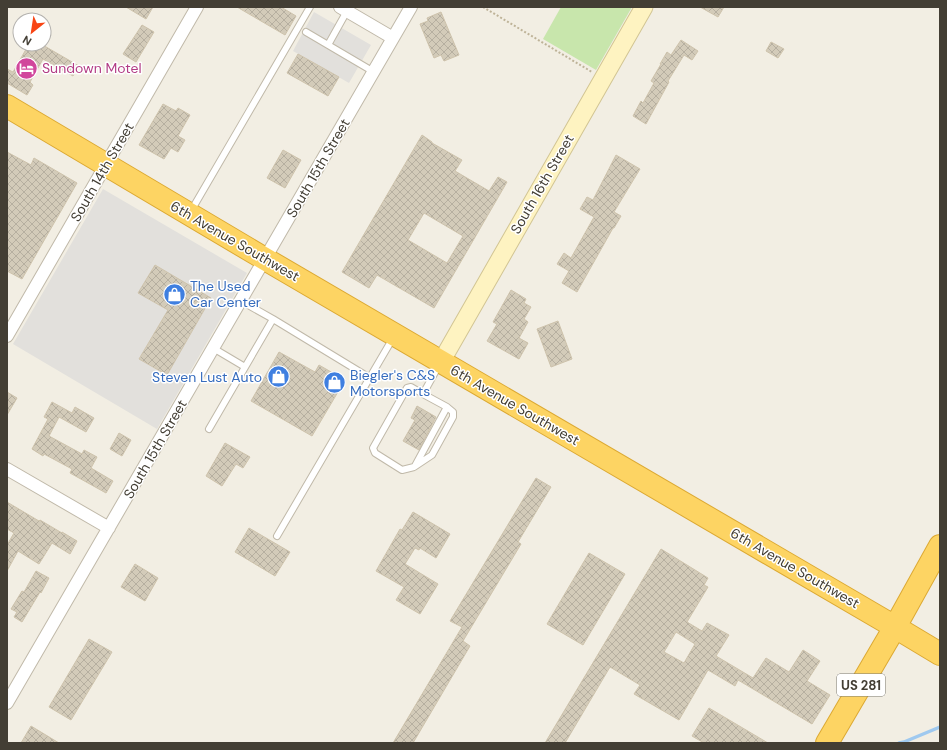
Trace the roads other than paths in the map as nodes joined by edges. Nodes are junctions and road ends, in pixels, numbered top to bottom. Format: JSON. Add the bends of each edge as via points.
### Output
{"nodes":[{"id":1,"x":197,"y":7,"type":"edge"},
{"id":2,"x":310,"y":7,"type":"edge"},
{"id":3,"x":411,"y":7,"type":"edge"},
{"id":4,"x":644,"y":7,"type":"edge"},
{"id":5,"x":344,"y":9,"type":"edge"},
{"id":6,"x":306,"y":32,"type":"dead end"},
{"id":7,"x":393,"y":38,"type":"junction"},
{"id":8,"x":328,"y":45,"type":"junction"},
{"id":9,"x":374,"y":72,"type":"junction"},
{"id":10,"x":7,"y":106,"type":"edge"},
{"id":11,"x":106,"y":165,"type":"junction"},
{"id":12,"x":189,"y":214,"type":"junction"},
{"id":13,"x":265,"y":259,"type":"junction"},
{"id":14,"x":241,"y":301,"type":"junction"},
{"id":15,"x":273,"y":319,"type":"junction"},
{"id":16,"x":395,"y":335,"type":"junction"},
{"id":17,"x":7,"y":336,"type":"edge"},
{"id":18,"x":213,"y":348,"type":"junction"},
{"id":19,"x":441,"y":362,"type":"junction"},
{"id":20,"x":245,"y":367,"type":"junction"},
{"id":21,"x":370,"y":378,"type":"junction"},
{"id":22,"x":423,"y":394,"type":"junction"},
{"id":23,"x":447,"y":407,"type":"junction"},
{"id":24,"x":209,"y":429,"type":"dead end"},
{"id":25,"x":414,"y":467,"type":"junction"},
{"id":26,"x":7,"y":468,"type":"edge"},
{"id":27,"x":109,"y":528,"type":"junction"},
{"id":28,"x":277,"y":536,"type":"dead end"},
{"id":29,"x":940,"y":546,"type":"edge"},
{"id":30,"x":895,"y":627,"type":"junction"},
{"id":31,"x":940,"y":654,"type":"edge"},
{"id":32,"x":11,"y":687,"type":"edge"},
{"id":33,"x":7,"y":703,"type":"edge"},
{"id":34,"x":827,"y":743,"type":"edge"}],
"edges":[{"from":1,"to":11,"type":"street","name":"South 14th Street"},
{"from":2,"to":12,"type":"lane"},
{"from":3,"to":7,"type":"street","name":"South 15th Street"},
{"from":4,"to":19,"type":"street","name":"South 16th Street"},
{"from":5,"to":7,"type":"street"},
{"from":5,"to":8,"type":"lane"},
{"from":6,"to":8,"type":"lane"},
{"from":7,"to":9,"type":"street","name":"South 15th Street"},
{"from":8,"to":9,"type":"lane"},
{"from":9,"to":13,"type":"street","name":"South 15th Street"},
{"from":10,"to":11,"type":"highway","name":"6th Avenue Southwest"},
{"from":11,"to":12,"type":"highway","name":"6th Avenue Southwest"},
{"from":11,"to":17,"type":"street","name":"South 14th Street"},
{"from":12,"to":13,"type":"highway","name":"6th Avenue Southwest"},
{"from":13,"to":14,"type":"street","name":"South 15th Street"},
{"from":13,"to":16,"type":"highway","name":"6th Avenue Southwest"},
{"from":14,"to":15,"type":"lane"},
{"from":14,"to":18,"type":"street","name":"South 15th Street"},
{"from":15,"to":20,"type":"lane"},
{"from":15,"to":21,"type":"lane"},
{"from":16,"to":19,"type":"highway","name":"6th Avenue Southwest"},
{"from":16,"to":21,"type":"lane"},
{"from":18,"to":20,"type":"lane"},
{"from":18,"to":27,"type":"street","name":"South 15th Street"},
{"from":19,"to":22,"type":"lane"},
{"from":19,"to":30,"type":"highway","name":"6th Avenue Southwest"},
{"from":20,"to":24,"type":"lane"},
{"from":21,"to":28,"type":"lane"},
{"from":22,"to":23,"type":"lane"},
{"from":22,"to":25,"type":"lane","via":[[411,387],[407,388],[373,448],[375,453],[402,470]]},
{"from":23,"to":25,"type":"lane"},
{"from":23,"to":25,"type":"lane","via":[[453,412],[452,417],[432,455]]},
{"from":26,"to":27,"type":"street"},
{"from":27,"to":32,"type":"street","name":"South 15th Street"},
{"from":29,"to":30,"type":"highway","number":"US 281"},
{"from":30,"to":31,"type":"highway","name":"6th Avenue Southwest"},
{"from":30,"to":34,"type":"highway","number":"US 281"},
{"from":32,"to":33,"type":"street","name":"South 15th Street"}]}
